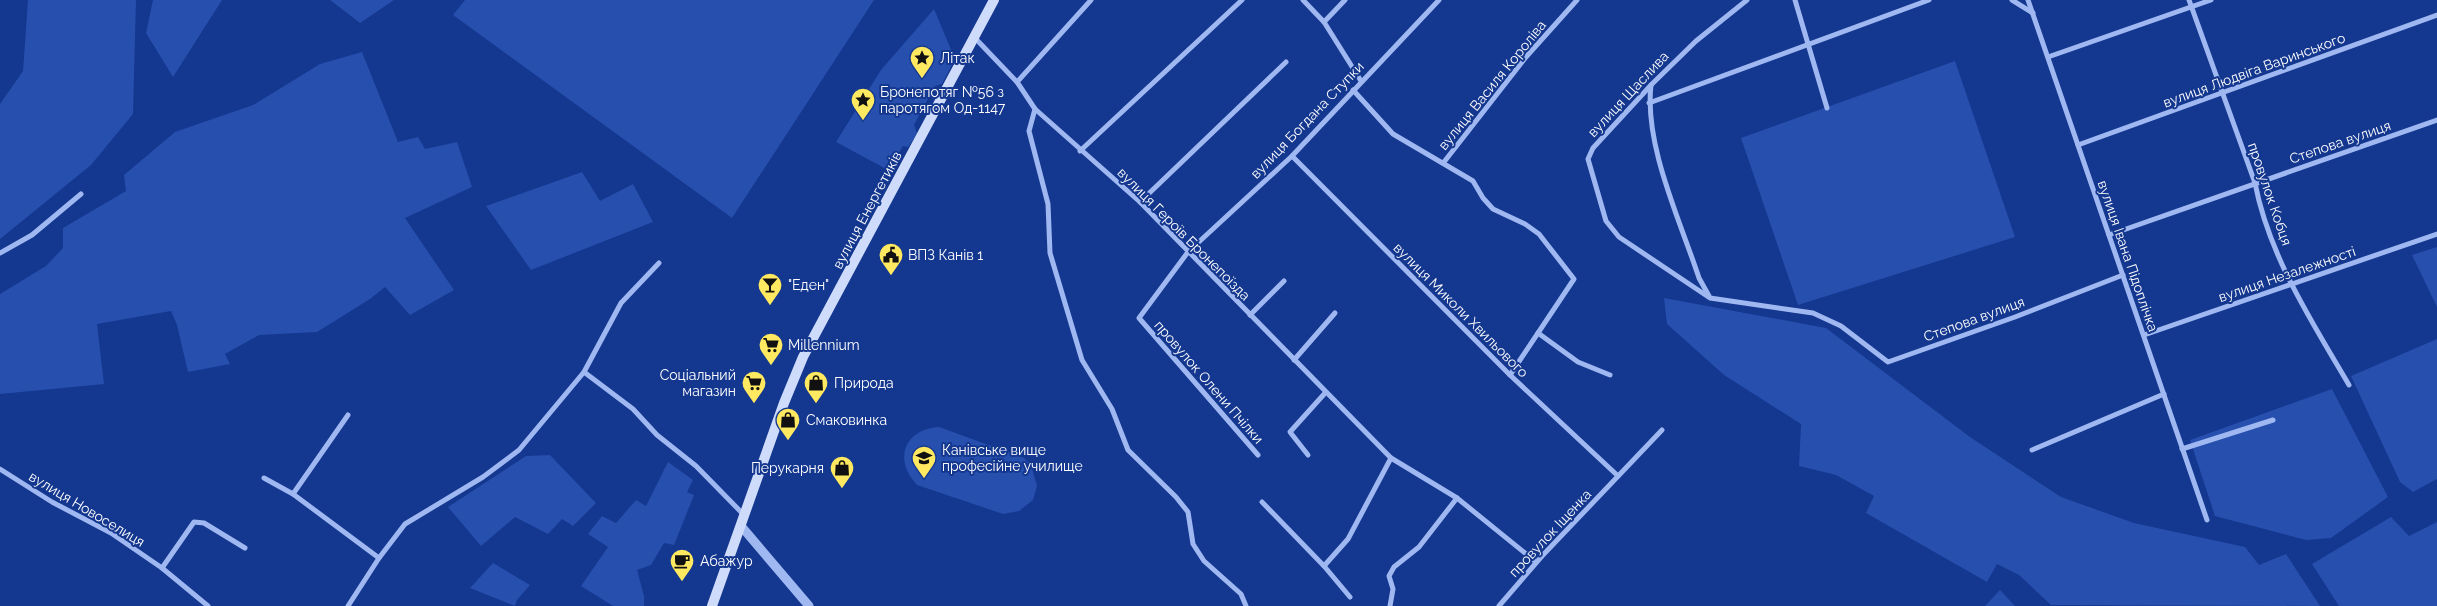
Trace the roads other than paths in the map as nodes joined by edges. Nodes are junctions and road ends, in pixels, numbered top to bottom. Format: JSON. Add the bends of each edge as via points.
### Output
{"nodes":[{"id":1,"x":994,"y":0,"type":"edge"},
{"id":2,"x":1091,"y":0,"type":"edge"},
{"id":3,"x":1242,"y":0,"type":"edge"},
{"id":4,"x":1303,"y":0,"type":"edge"},
{"id":5,"x":1345,"y":0,"type":"edge"},
{"id":6,"x":1439,"y":0,"type":"edge"},
{"id":7,"x":1577,"y":0,"type":"edge"},
{"id":8,"x":1747,"y":0,"type":"edge"},
{"id":9,"x":1795,"y":0,"type":"edge"},
{"id":10,"x":1929,"y":0,"type":"edge"},
{"id":11,"x":2012,"y":0,"type":"edge"},
{"id":12,"x":2028,"y":0,"type":"edge"},
{"id":13,"x":2189,"y":0,"type":"edge"},
{"id":14,"x":2211,"y":0,"type":"edge"},
{"id":15,"x":2192,"y":7,"type":"junction"},
{"id":16,"x":2033,"y":14,"type":"junction"},
{"id":17,"x":2437,"y":15,"type":"edge"},
{"id":18,"x":1324,"y":22,"type":"junction"},
{"id":19,"x":973,"y":36,"type":"junction"},
{"id":20,"x":1809,"y":43,"type":"junction"},
{"id":21,"x":2048,"y":57,"type":"junction"},
{"id":22,"x":1286,"y":62,"type":"dead end"},
{"id":23,"x":1361,"y":81,"type":"junction"},
{"id":24,"x":1017,"y":82,"type":"junction"},
{"id":25,"x":1652,"y":84,"type":"junction"},
{"id":26,"x":1353,"y":90,"type":"junction"},
{"id":27,"x":2223,"y":93,"type":"junction"},
{"id":28,"x":1649,"y":103,"type":"junction"},
{"id":29,"x":1827,"y":108,"type":"dead end"},
{"id":30,"x":1035,"y":109,"type":"junction"},
{"id":31,"x":2437,"y":120,"type":"edge"},
{"id":32,"x":2078,"y":145,"type":"junction"},
{"id":33,"x":1080,"y":150,"type":"junction"},
{"id":34,"x":1292,"y":156,"type":"junction"},
{"id":35,"x":1444,"y":162,"type":"junction"},
{"id":36,"x":2255,"y":183,"type":"junction"},
{"id":37,"x":81,"y":194,"type":"dead end"},
{"id":38,"x":1140,"y":202,"type":"junction"},
{"id":39,"x":2109,"y":234,"type":"junction"},
{"id":40,"x":2437,"y":234,"type":"edge"},
{"id":41,"x":1188,"y":252,"type":"junction"},
{"id":42,"x":0,"y":253,"type":"edge"},
{"id":43,"x":659,"y":263,"type":"dead end"},
{"id":44,"x":2123,"y":275,"type":"junction"},
{"id":45,"x":1284,"y":282,"type":"dead end"},
{"id":46,"x":2292,"y":284,"type":"junction"},
{"id":47,"x":1710,"y":298,"type":"junction"},
{"id":48,"x":1335,"y":313,"type":"dead end"},
{"id":49,"x":1250,"y":315,"type":"junction"},
{"id":50,"x":1538,"y":333,"type":"junction"},
{"id":51,"x":2144,"y":335,"type":"junction"},
{"id":52,"x":1294,"y":360,"type":"junction"},
{"id":53,"x":584,"y":372,"type":"junction"},
{"id":54,"x":1510,"y":375,"type":"junction"},
{"id":55,"x":1610,"y":375,"type":"dead end"},
{"id":56,"x":2349,"y":385,"type":"dead end"},
{"id":57,"x":1326,"y":392,"type":"junction"},
{"id":58,"x":2164,"y":394,"type":"junction"},
{"id":59,"x":348,"y":416,"type":"dead end"},
{"id":60,"x":2272,"y":420,"type":"dead end"},
{"id":61,"x":1662,"y":430,"type":"dead end"},
{"id":62,"x":2182,"y":449,"type":"junction"},
{"id":63,"x":2032,"y":450,"type":"dead end"},
{"id":64,"x":1258,"y":455,"type":"dead end"},
{"id":65,"x":1308,"y":455,"type":"dead end"},
{"id":66,"x":1391,"y":458,"type":"junction"},
{"id":67,"x":0,"y":469,"type":"edge"},
{"id":68,"x":1618,"y":476,"type":"junction"},
{"id":69,"x":264,"y":478,"type":"dead end"},
{"id":70,"x":293,"y":494,"type":"junction"},
{"id":71,"x":1457,"y":498,"type":"junction"},
{"id":72,"x":1262,"y":502,"type":"dead end"},
{"id":73,"x":745,"y":515,"type":"junction"},
{"id":74,"x":2207,"y":520,"type":"dead end"},
{"id":75,"x":741,"y":526,"type":"junction"},
{"id":76,"x":245,"y":548,"type":"dead end"},
{"id":77,"x":379,"y":558,"type":"junction"},
{"id":78,"x":1536,"y":562,"type":"junction"},
{"id":79,"x":1324,"y":566,"type":"junction"},
{"id":80,"x":162,"y":568,"type":"junction"},
{"id":81,"x":1350,"y":596,"type":"dead end"},
{"id":82,"x":208,"y":606,"type":"edge"},
{"id":83,"x":348,"y":606,"type":"edge"},
{"id":84,"x":712,"y":606,"type":"edge"},
{"id":85,"x":809,"y":606,"type":"edge"},
{"id":86,"x":1246,"y":606,"type":"edge"},
{"id":87,"x":1390,"y":606,"type":"edge"},
{"id":88,"x":1498,"y":606,"type":"edge"}],
"edges":[{"from":1,"to":19,"type":"main road","name":"вулиця Енергетиків"},
{"from":2,"to":24,"type":"street"},
{"from":3,"to":33,"type":"street"},
{"from":4,"to":18,"type":"street"},
{"from":5,"to":18,"type":"street"},
{"from":6,"to":23,"type":"street","name":"вулиця Богдана Ступки"},
{"from":7,"to":35,"type":"street","name":"вулиця Василя Короліва","via":[[1526,57]]},
{"from":8,"to":25,"type":"street","name":"вулиця Щаслива","via":[[1696,41]]},
{"from":9,"to":20,"type":"street"},
{"from":10,"to":20,"type":"street"},
{"from":11,"to":16,"type":"street"},
{"from":12,"to":16,"type":"street","name":"вулиця Івана Підоплічка"},
{"from":13,"to":15,"type":"street","name":"провулок Кобця"},
{"from":14,"to":15,"type":"street"},
{"from":15,"to":21,"type":"street"},
{"from":15,"to":27,"type":"street","name":"провулок Кобця"},
{"from":16,"to":21,"type":"street","name":"вулиця Івана Підоплічка"},
{"from":17,"to":27,"type":"street","name":"вулиця Людвіга Варинського"},
{"from":18,"to":23,"type":"street"},
{"from":19,"to":24,"type":"street","name":"вулиця Героїв Бронепоїзда"},
{"from":19,"to":73,"type":"main road","name":"вулиця Енергетиків","via":[[803,357]]},
{"from":20,"to":28,"type":"street"},
{"from":20,"to":29,"type":"street"},
{"from":21,"to":32,"type":"street","name":"вулиця Івана Підоплічка"},
{"from":22,"to":38,"type":"street"},
{"from":23,"to":26,"type":"street","name":"вулиця Богдана Ступки"},
{"from":24,"to":30,"type":"street","name":"вулиця Героїв Бронепоїзда"},
{"from":25,"to":28,"type":"street"},
{"from":25,"to":47,"type":"street","name":"вулиця Щаслива","via":[[1593,148],[1588,159],[1606,221],[1619,237]]},
{"from":26,"to":34,"type":"street","name":"вулиця Богдана Ступки"},
{"from":26,"to":35,"type":"street","via":[[1393,134]]},
{"from":27,"to":32,"type":"street","name":"вулиця Людвіга Варинського"},
{"from":27,"to":36,"type":"street","name":"провулок Кобця"},
{"from":28,"to":47,"type":"street","via":[[1656,153],[1699,278]]},
{"from":30,"to":33,"type":"street","name":"вулиця Героїв Бронепоїзда"},
{"from":30,"to":86,"type":"street","via":[[1029,132],[1048,204],[1050,253],[1082,360],[1112,409],[1128,450],[1188,512],[1193,544],[1204,561],[1241,594]]},
{"from":31,"to":36,"type":"street","name":"Степова вулиця"},
{"from":32,"to":39,"type":"street","name":"вулиця Івана Підоплічка"},
{"from":33,"to":38,"type":"street","name":"вулиця Героїв Бронепоїзда"},
{"from":34,"to":41,"type":"street","name":"вулиця Богдана Ступки"},
{"from":34,"to":54,"type":"street","name":"вулиця Миколи Хвильового"},
{"from":35,"to":50,"type":"street","via":[[1473,182],[1493,209],[1526,224],[1539,234],[1574,279]]},
{"from":36,"to":39,"type":"street","name":"Степова вулиця"},
{"from":36,"to":46,"type":"street","name":"провулок Кобця","via":[[2260,210]]},
{"from":37,"to":42,"type":"street","via":[[32,235]]},
{"from":38,"to":41,"type":"street","name":"вулиця Героїв Бронепоїзда"},
{"from":39,"to":44,"type":"street","name":"вулиця Івана Підоплічка"},
{"from":40,"to":46,"type":"street","name":"вулиця Незалежності"},
{"from":41,"to":49,"type":"street","name":"вулиця Героїв Бронепоїзда"},
{"from":41,"to":64,"type":"street","name":"провулок Олени Пчілки","via":[[1139,318]]},
{"from":43,"to":53,"type":"street","via":[[622,303]]},
{"from":44,"to":47,"type":"street","name":"Степова вулиця","via":[[2015,318],[1888,362],[1841,326],[1813,314]]},
{"from":44,"to":51,"type":"street","name":"вулиця Івана Підоплічка"},
{"from":45,"to":49,"type":"street","name":"вулиця Героїв Бронепоїзда"},
{"from":46,"to":51,"type":"street","name":"вулиця Незалежності"},
{"from":46,"to":56,"type":"street","name":"провулок Кобця"},
{"from":48,"to":52,"type":"street"},
{"from":49,"to":52,"type":"street","name":"вулиця Героїв Бронепоїзда"},
{"from":50,"to":54,"type":"street"},
{"from":50,"to":55,"type":"street","via":[[1578,362]]},
{"from":51,"to":58,"type":"street","name":"вулиця Івана Підоплічка"},
{"from":52,"to":57,"type":"street","name":"вулиця Героїв Бронепоїзда"},
{"from":53,"to":73,"type":"street","via":[[633,409]]},
{"from":53,"to":77,"type":"street","via":[[519,450],[405,524]]},
{"from":54,"to":68,"type":"street","name":"вулиця Миколи Хвильового"},
{"from":57,"to":65,"type":"street","via":[[1290,432]]},
{"from":57,"to":66,"type":"street","name":"вулиця Героїв Бронепоїзда"},
{"from":58,"to":62,"type":"street","name":"вулиця Івана Підоплічка"},
{"from":58,"to":63,"type":"street"},
{"from":59,"to":70,"type":"street"},
{"from":60,"to":62,"type":"street"},
{"from":61,"to":68,"type":"street","name":"провулок Іщенка"},
{"from":62,"to":74,"type":"street","name":"вулиця Івана Підоплічка"},
{"from":66,"to":71,"type":"street","name":"вулиця Героїв Бронепоїзда"},
{"from":66,"to":79,"type":"street","via":[[1348,539]]},
{"from":67,"to":80,"type":"street","name":"вулиця Новоселиця","via":[[52,502],[111,533]]},
{"from":68,"to":78,"type":"street","name":"провулок Іщенка"},
{"from":69,"to":70,"type":"street"},
{"from":70,"to":77,"type":"street"},
{"from":71,"to":78,"type":"street","name":"вулиця Героїв Бронепоїзда"},
{"from":71,"to":87,"type":"street","via":[[1419,547],[1394,567],[1389,576],[1394,588]]},
{"from":72,"to":79,"type":"street"},
{"from":73,"to":75,"type":"main road","name":"вулиця Енергетиків"},
{"from":75,"to":84,"type":"main road","name":"вулиця Енергетиків"},
{"from":75,"to":85,"type":"street"},
{"from":76,"to":80,"type":"street","via":[[204,523],[194,522]]},
{"from":77,"to":83,"type":"street"},
{"from":78,"to":88,"type":"street","name":"провулок Іщенка"},
{"from":79,"to":81,"type":"street"},
{"from":80,"to":82,"type":"street","name":"вулиця Новоселиця"}]}
